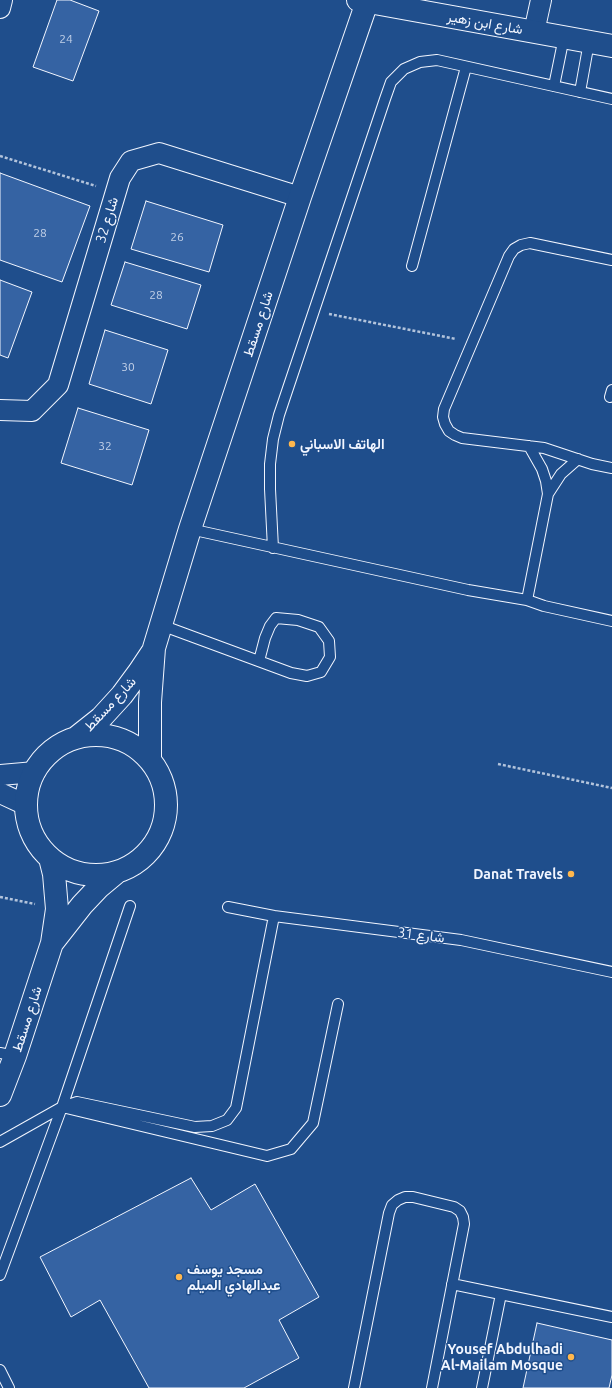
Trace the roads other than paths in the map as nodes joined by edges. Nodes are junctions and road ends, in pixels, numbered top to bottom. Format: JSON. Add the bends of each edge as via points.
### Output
{"nodes":[{"id":1,"x":2,"y":0,"type":"edge"},
{"id":2,"x":541,"y":0,"type":"edge"},
{"id":3,"x":363,"y":1,"type":"edge"},
{"id":4,"x":0,"y":8,"type":"edge"},
{"id":5,"x":534,"y":32,"type":"junction"},
{"id":6,"x":564,"y":37,"type":"junction"},
{"id":7,"x":588,"y":42,"type":"junction"},
{"id":8,"x":612,"y":46,"type":"edge"},
{"id":9,"x":466,"y":67,"type":"junction"},
{"id":10,"x":554,"y":86,"type":"junction"},
{"id":11,"x":580,"y":92,"type":"junction"},
{"id":12,"x":612,"y":99,"type":"edge"},
{"id":13,"x":300,"y":197,"type":"junction"},
{"id":14,"x":612,"y":260,"type":"edge"},
{"id":15,"x":412,"y":266,"type":"dead end"},
{"id":16,"x":0,"y":410,"type":"edge"},
{"id":17,"x":529,"y":446,"type":"junction"},
{"id":18,"x":578,"y":459,"type":"junction"},
{"id":19,"x":612,"y":468,"type":"edge"},
{"id":20,"x":548,"y":494,"type":"junction"},
{"id":21,"x":190,"y":530,"type":"junction"},
{"id":22,"x":273,"y":548,"type":"junction"},
{"id":23,"x":527,"y":600,"type":"junction"},
{"id":24,"x":612,"y":621,"type":"edge"},
{"id":25,"x":162,"y":625,"type":"junction"},
{"id":26,"x":154,"y":648,"type":"junction"},
{"id":27,"x":259,"y":661,"type":"junction"},
{"id":28,"x":77,"y":738,"type":"junction"},
{"id":29,"x":150,"y":759,"type":"junction"},
{"id":30,"x":35,"y":772,"type":"junction"},
{"id":31,"x":0,"y":775,"type":"edge"},
{"id":32,"x":0,"y":793,"type":"edge"},
{"id":33,"x":26,"y":805,"type":"junction"},
{"id":34,"x":50,"y":858,"type":"junction"},
{"id":35,"x":117,"y":872,"type":"junction"},
{"id":36,"x":130,"y":906,"type":"dead end"},
{"id":37,"x":228,"y":907,"type":"dead end"},
{"id":38,"x":274,"y":916,"type":"junction"},
{"id":39,"x":52,"y":943,"type":"junction"},
{"id":40,"x":612,"y":972,"type":"edge"},
{"id":41,"x":338,"y":1004,"type":"dead end"},
{"id":42,"x":8,"y":1054,"type":"edge"},
{"id":43,"x":0,"y":1095,"type":"edge"},
{"id":44,"x":62,"y":1107,"type":"junction"},
{"id":45,"x":0,"y":1142,"type":"edge"},
{"id":46,"x":0,"y":1275,"type":"edge"},
{"id":47,"x":452,"y":1284,"type":"junction"},
{"id":48,"x":501,"y":1294,"type":"junction"},
{"id":49,"x":612,"y":1317,"type":"edge"},
{"id":50,"x":0,"y":1370,"type":"edge"},
{"id":51,"x":9,"y":1388,"type":"edge"},
{"id":52,"x":354,"y":1388,"type":"edge"},
{"id":53,"x":432,"y":1388,"type":"edge"},
{"id":54,"x":482,"y":1388,"type":"edge"}],
"edges":[{"from":1,"to":4,"type":"street"},
{"from":2,"to":5,"type":"street"},
{"from":3,"to":5,"type":"street","name":"شارع ابن زهير"},
{"from":3,"to":13,"type":"street","name":"شارع مسقط"},
{"from":5,"to":6,"type":"street","name":"شارع ابن زهير"},
{"from":6,"to":7,"type":"street","name":"شارع ابن زهير"},
{"from":6,"to":10,"type":"lane"},
{"from":7,"to":8,"type":"street","name":"شارع ابن زهير"},
{"from":7,"to":11,"type":"lane"},
{"from":9,"to":10,"type":"lane"},
{"from":9,"to":15,"type":"lane"},
{"from":9,"to":22,"type":"lane","via":[[437,60],[420,62],[404,69],[392,82],[385,99],[279,414],[270,464]]},
{"from":10,"to":11,"type":"lane"},
{"from":11,"to":12,"type":"lane"},
{"from":13,"to":16,"type":"street","name":"شارع 32","via":[[159,153],[131,162],[120,178],[58,385],[32,411]]},
{"from":13,"to":21,"type":"street","name":"شارع مسقط"},
{"from":14,"to":17,"type":"lane","via":[[530,243],[514,249],[509,256],[444,409],[443,417],[449,431],[462,438]]},
{"from":17,"to":18,"type":"lane"},
{"from":17,"to":20,"type":"lane","via":[[542,468]]},
{"from":18,"to":19,"type":"lane"},
{"from":18,"to":20,"type":"lane","via":[[561,474]]},
{"from":20,"to":23,"type":"lane"},
{"from":21,"to":22,"type":"lane"},
{"from":21,"to":25,"type":"street","name":"شارع مسقط"},
{"from":22,"to":23,"type":"lane","via":[[468,590]]},
{"from":23,"to":24,"type":"lane"},
{"from":25,"to":26,"type":"street","name":"شارع مسقط"},
{"from":25,"to":27,"type":"lane"},
{"from":26,"to":28,"type":"street","name":"شارع مسقط","via":[[122,695]]},
{"from":26,"to":29,"type":"street","name":"شارع مسقط","via":[[150,702]]},
{"from":27,"to":27,"type":"lane","via":[[307,676],[321,672],[330,658],[329,641],[319,627],[298,620],[276,618],[265,638]]},
{"from":28,"to":29,"type":"street","via":[[88,734],[116,736],[137,746]]},
{"from":28,"to":30,"type":"street","via":[[62,742],[41,760]]},
{"from":29,"to":35,"type":"street","via":[[164,784],[167,807],[162,830],[152,848],[136,863]]},
{"from":30,"to":31,"type":"street"},
{"from":30,"to":33,"type":"street","via":[[28,785]]},
{"from":32,"to":33,"type":"street"},
{"from":33,"to":34,"type":"street","via":[[34,836]]},
{"from":34,"to":35,"type":"street","via":[[64,868],[81,874]]},
{"from":34,"to":39,"type":"street","name":"شارع مسقط","via":[[54,874],[56,908]]},
{"from":35,"to":39,"type":"street","name":"شارع مسقط","via":[[86,900]]},
{"from":36,"to":44,"type":"lane"},
{"from":37,"to":38,"type":"lane","name":"شارع 31"},
{"from":38,"to":40,"type":"lane","name":"شارع 31","via":[[461,940]]},
{"from":38,"to":44,"type":"lane","via":[[236,1108],[227,1120],[212,1126],[196,1127],[84,1103],[76,1102]]},
{"from":39,"to":42,"type":"street","name":"شارع مسقط"},
{"from":41,"to":44,"type":"lane","via":[[312,1123],[291,1149],[267,1156]]},
{"from":42,"to":43,"type":"street","name":"شارع مسقط"},
{"from":44,"to":45,"type":"lane"},
{"from":44,"to":46,"type":"lane"},
{"from":47,"to":48,"type":"lane"},
{"from":47,"to":52,"type":"lane","via":[[464,1224],[460,1211],[454,1207],[413,1197],[398,1200],[392,1205],[390,1213]]},
{"from":47,"to":53,"type":"lane"},
{"from":48,"to":49,"type":"lane"},
{"from":48,"to":54,"type":"lane"},
{"from":50,"to":51,"type":"lane"}]}
